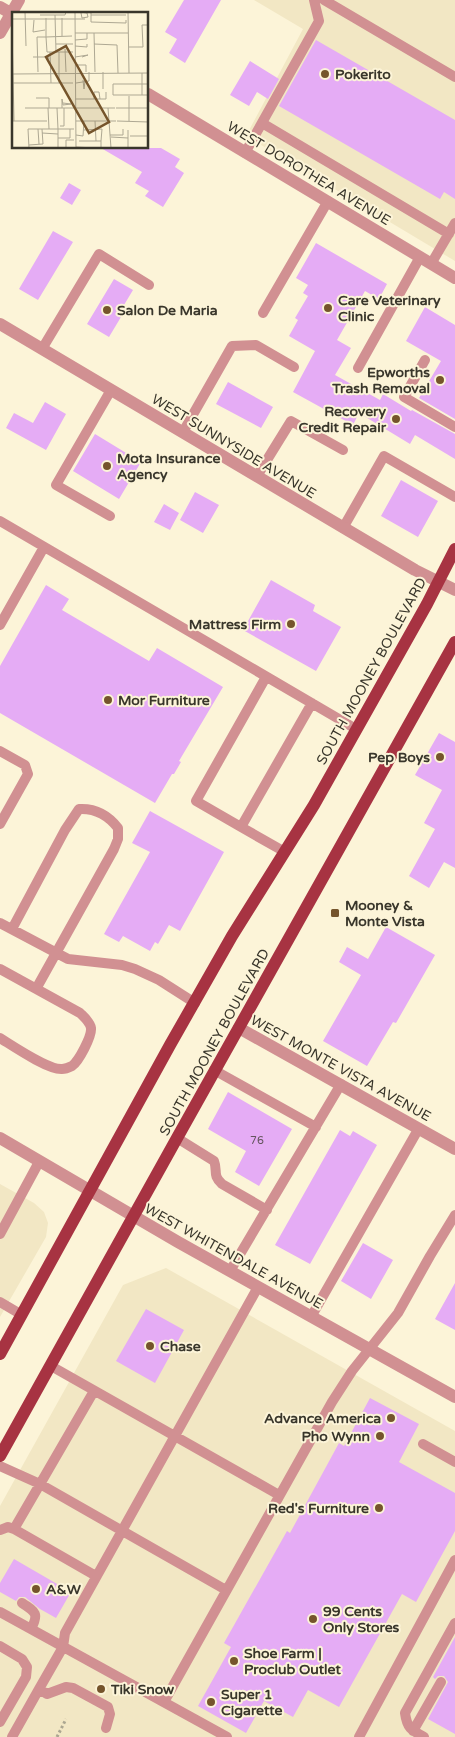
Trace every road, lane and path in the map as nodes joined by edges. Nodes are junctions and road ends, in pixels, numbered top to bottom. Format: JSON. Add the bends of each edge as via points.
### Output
{"nodes":[{"id":1,"x":19,"y":0,"type":"edge"},
{"id":2,"x":314,"y":0,"type":"edge"},
{"id":3,"x":324,"y":0,"type":"edge"},
{"id":4,"x":8,"y":12,"type":"edge"},
{"id":5,"x":0,"y":33,"type":"edge"},
{"id":6,"x":455,"y":77,"type":"edge"},
{"id":7,"x":149,"y":95,"type":"edge"},
{"id":8,"x":262,"y":123,"type":"junction"},
{"id":9,"x":245,"y":153,"type":"junction"},
{"id":10,"x":328,"y":201,"type":"junction"},
{"id":11,"x":455,"y":223,"type":"edge"},
{"id":12,"x":448,"y":234,"type":"junction"},
{"id":13,"x":426,"y":260,"type":"junction"},
{"id":14,"x":455,"y":278,"type":"edge"},
{"id":15,"x":149,"y":285,"type":"dead end"},
{"id":16,"x":263,"y":313,"type":"dead end"},
{"id":17,"x":0,"y":324,"type":"edge"},
{"id":18,"x":42,"y":349,"type":"junction"},
{"id":19,"x":425,"y":360,"type":"dead end"},
{"id":20,"x":294,"y":367,"type":"dead end"},
{"id":21,"x":358,"y":368,"type":"dead end"},
{"id":22,"x":111,"y":390,"type":"junction"},
{"id":23,"x":455,"y":427,"type":"edge"},
{"id":24,"x":183,"y":432,"type":"junction"},
{"id":25,"x":343,"y":450,"type":"dead end"},
{"id":26,"x":257,"y":476,"type":"junction"},
{"id":27,"x":455,"y":497,"type":"edge"},
{"id":28,"x":110,"y":516,"type":"dead end"},
{"id":29,"x":0,"y":521,"type":"edge"},
{"id":30,"x":343,"y":528,"type":"junction"},
{"id":31,"x":44,"y":547,"type":"junction"},
{"id":32,"x":455,"y":548,"type":"edge"},
{"id":33,"x":438,"y":582,"type":"junction"},
{"id":34,"x":455,"y":590,"type":"edge"},
{"id":35,"x":0,"y":625,"type":"edge"},
{"id":36,"x":455,"y":642,"type":"edge"},
{"id":37,"x":266,"y":677,"type":"junction"},
{"id":38,"x":312,"y":703,"type":"junction"},
{"id":39,"x":356,"y":729,"type":"junction"},
{"id":40,"x":0,"y":751,"type":"edge"},
{"id":41,"x":0,"y":824,"type":"edge"},
{"id":42,"x":241,"y":827,"type":"junction"},
{"id":43,"x":285,"y":852,"type":"junction"},
{"id":44,"x":0,"y":923,"type":"edge"},
{"id":45,"x":12,"y":930,"type":"junction"},
{"id":46,"x":55,"y":953,"type":"junction"},
{"id":47,"x":0,"y":969,"type":"edge"},
{"id":48,"x":36,"y":989,"type":"junction"},
{"id":49,"x":195,"y":1002,"type":"junction"},
{"id":50,"x":239,"y":1028,"type":"junction"},
{"id":51,"x":0,"y":1038,"type":"edge"},
{"id":52,"x":214,"y":1070,"type":"junction"},
{"id":53,"x":341,"y":1084,"type":"junction"},
{"id":54,"x":316,"y":1127,"type":"junction"},
{"id":55,"x":419,"y":1128,"type":"junction"},
{"id":56,"x":0,"y":1138,"type":"edge"},
{"id":57,"x":177,"y":1138,"type":"junction"},
{"id":58,"x":455,"y":1149,"type":"edge"},
{"id":59,"x":40,"y":1162,"type":"junction"},
{"id":60,"x":90,"y":1192,"type":"junction"},
{"id":61,"x":267,"y":1210,"type":"junction"},
{"id":62,"x":455,"y":1215,"type":"edge"},
{"id":63,"x":133,"y":1217,"type":"junction"},
{"id":64,"x":0,"y":1234,"type":"edge"},
{"id":65,"x":230,"y":1271,"type":"junction"},
{"id":66,"x":258,"y":1287,"type":"junction"},
{"id":67,"x":0,"y":1302,"type":"edge"},
{"id":68,"x":22,"y":1315,"type":"junction"},
{"id":69,"x":311,"y":1317,"type":"junction"},
{"id":70,"x":1,"y":1350,"type":"edge"},
{"id":71,"x":370,"y":1350,"type":"junction"},
{"id":72,"x":51,"y":1366,"type":"junction"},
{"id":73,"x":94,"y":1391,"type":"junction"},
{"id":74,"x":455,"y":1397,"type":"edge"},
{"id":75,"x":174,"y":1436,"type":"junction"},
{"id":76,"x":423,"y":1444,"type":"dead end"},
{"id":77,"x":0,"y":1456,"type":"edge"},
{"id":78,"x":455,"y":1462,"type":"edge"},
{"id":79,"x":0,"y":1466,"type":"edge"},
{"id":80,"x":40,"y":1484,"type":"junction"},
{"id":81,"x":279,"y":1495,"type":"junction"},
{"id":82,"x":0,"y":1530,"type":"edge"},
{"id":83,"x":14,"y":1530,"type":"junction"},
{"id":84,"x":122,"y":1531,"type":"junction"},
{"id":85,"x":455,"y":1560,"type":"edge"},
{"id":86,"x":96,"y":1576,"type":"junction"},
{"id":87,"x":226,"y":1590,"type":"junction"},
{"id":88,"x":22,"y":1603,"type":"dead end"},
{"id":89,"x":0,"y":1612,"type":"edge"},
{"id":90,"x":455,"y":1624,"type":"edge"},
{"id":91,"x":31,"y":1629,"type":"junction"},
{"id":92,"x":0,"y":1646,"type":"edge"},
{"id":93,"x":63,"y":1647,"type":"junction"},
{"id":94,"x":441,"y":1682,"type":"dead end"},
{"id":95,"x":43,"y":1692,"type":"junction"},
{"id":96,"x":164,"y":1702,"type":"junction"},
{"id":97,"x":66,"y":1720,"type":"dead end"},
{"id":98,"x":0,"y":1722,"type":"edge"},
{"id":99,"x":0,"y":1727,"type":"edge"},
{"id":100,"x":106,"y":1728,"type":"dead end"},
{"id":101,"x":413,"y":1731,"type":"junction"},
{"id":102,"x":221,"y":1735,"type":"edge"},
{"id":103,"x":12,"y":1736,"type":"edge"},
{"id":104,"x":57,"y":1737,"type":"edge"},
{"id":105,"x":359,"y":1737,"type":"edge"},
{"id":106,"x":423,"y":1737,"type":"edge"}],
"edges":[{"from":1,"to":4,"type":"street"},
{"from":2,"to":8,"type":"lane","via":[[319,21]]},
{"from":3,"to":6,"type":"lane"},
{"from":4,"to":5,"type":"street"},
{"from":7,"to":9,"type":"street","name":"WEST DOROTHEA AVENUE"},
{"from":8,"to":9,"type":"lane"},
{"from":8,"to":12,"type":"lane"},
{"from":9,"to":10,"type":"street","name":"WEST DOROTHEA AVENUE"},
{"from":10,"to":13,"type":"street","name":"WEST DOROTHEA AVENUE"},
{"from":10,"to":16,"type":"lane"},
{"from":11,"to":12,"type":"lane"},
{"from":12,"to":13,"type":"lane"},
{"from":13,"to":14,"type":"street","name":"WEST DOROTHEA AVENUE"},
{"from":13,"to":21,"type":"lane"},
{"from":15,"to":18,"type":"lane","via":[[99,254]]},
{"from":17,"to":18,"type":"street","name":"WEST SUNNYSIDE AVENUE"},
{"from":18,"to":22,"type":"street","name":"WEST SUNNYSIDE AVENUE"},
{"from":19,"to":23,"type":"lane","via":[[404,397]]},
{"from":20,"to":24,"type":"lane","via":[[256,345],[232,346]]},
{"from":22,"to":24,"type":"street","name":"WEST SUNNYSIDE AVENUE"},
{"from":22,"to":28,"type":"lane","via":[[56,485]]},
{"from":24,"to":26,"type":"street","name":"WEST SUNNYSIDE AVENUE"},
{"from":25,"to":26,"type":"lane","via":[[291,421]]},
{"from":26,"to":30,"type":"street","name":"WEST SUNNYSIDE AVENUE"},
{"from":27,"to":30,"type":"lane","via":[[384,456]]},
{"from":29,"to":31,"type":"lane"},
{"from":30,"to":33,"type":"street","name":"WEST SUNNYSIDE AVENUE"},
{"from":31,"to":35,"type":"lane"},
{"from":31,"to":37,"type":"lane"},
{"from":32,"to":33,"type":"main road","name":"SOUTH MOONEY BOULEVARD"},
{"from":33,"to":34,"type":"street","name":"WEST SUNNYSIDE AVENUE"},
{"from":33,"to":39,"type":"main road","name":"SOUTH MOONEY BOULEVARD"},
{"from":36,"to":50,"type":"main road","name":"SOUTH MOONEY BOULEVARD"},
{"from":37,"to":38,"type":"lane"},
{"from":37,"to":42,"type":"lane","via":[[196,801]]},
{"from":38,"to":39,"type":"lane"},
{"from":38,"to":42,"type":"lane"},
{"from":39,"to":43,"type":"main road","name":"SOUTH MOONEY BOULEVARD"},
{"from":40,"to":41,"type":"lane","via":[[25,765],[28,774]]},
{"from":42,"to":43,"type":"lane"},
{"from":43,"to":49,"type":"main road","name":"SOUTH MOONEY BOULEVARD"},
{"from":44,"to":45,"type":"lane"},
{"from":45,"to":46,"type":"lane"},
{"from":45,"to":46,"type":"lane","via":[[72,818],[79,809],[90,808],[101,813],[118,828],[118,839]]},
{"from":46,"to":48,"type":"lane"},
{"from":46,"to":49,"type":"lane","via":[[68,959],[135,969]]},
{"from":47,"to":48,"type":"lane"},
{"from":48,"to":51,"type":"lane","via":[[88,1020],[91,1028],[89,1039],[73,1066],[51,1067]]},
{"from":49,"to":60,"type":"main road","name":"SOUTH MOONEY BOULEVARD"},
{"from":50,"to":52,"type":"main road","name":"SOUTH MOONEY BOULEVARD"},
{"from":50,"to":53,"type":"street","name":"WEST MONTE VISTA AVENUE"},
{"from":52,"to":54,"type":"lane"},
{"from":52,"to":57,"type":"main road","name":"SOUTH MOONEY BOULEVARD"},
{"from":53,"to":54,"type":"lane"},
{"from":53,"to":55,"type":"street","name":"WEST MONTE VISTA AVENUE"},
{"from":54,"to":61,"type":"lane"},
{"from":55,"to":58,"type":"street","name":"WEST MONTE VISTA AVENUE"},
{"from":55,"to":69,"type":"lane"},
{"from":56,"to":59,"type":"street","name":"WEST WHITENDALE AVENUE"},
{"from":57,"to":61,"type":"lane","via":[[214,1160],[216,1179],[222,1184]]},
{"from":57,"to":63,"type":"main road","name":"SOUTH MOONEY BOULEVARD"},
{"from":59,"to":60,"type":"street","name":"WEST WHITENDALE AVENUE"},
{"from":59,"to":64,"type":"lane"},
{"from":60,"to":63,"type":"street","name":"WEST WHITENDALE AVENUE"},
{"from":60,"to":68,"type":"main road","name":"SOUTH MOONEY BOULEVARD"},
{"from":61,"to":65,"type":"lane"},
{"from":62,"to":71,"type":"lane","via":[[398,1313]]},
{"from":63,"to":65,"type":"street","name":"WEST WHITENDALE AVENUE"},
{"from":63,"to":72,"type":"main road","name":"SOUTH MOONEY BOULEVARD"},
{"from":65,"to":66,"type":"street","name":"WEST WHITENDALE AVENUE"},
{"from":66,"to":69,"type":"street","name":"WEST WHITENDALE AVENUE"},
{"from":66,"to":75,"type":"lane"},
{"from":67,"to":68,"type":"lane"},
{"from":68,"to":70,"type":"main road","name":"SOUTH MOONEY BOULEVARD"},
{"from":69,"to":71,"type":"street","name":"WEST WHITENDALE AVENUE"},
{"from":71,"to":74,"type":"street","name":"WEST WHITENDALE AVENUE"},
{"from":71,"to":81,"type":"lane","via":[[352,1371]]},
{"from":72,"to":73,"type":"lane"},
{"from":72,"to":77,"type":"main road","name":"SOUTH MOONEY BOULEVARD"},
{"from":73,"to":75,"type":"lane"},
{"from":73,"to":80,"type":"lane"},
{"from":75,"to":81,"type":"lane"},
{"from":75,"to":84,"type":"lane"},
{"from":76,"to":78,"type":"lane"},
{"from":79,"to":80,"type":"lane"},
{"from":80,"to":83,"type":"lane"},
{"from":80,"to":84,"type":"lane"},
{"from":81,"to":87,"type":"lane"},
{"from":82,"to":83,"type":"lane","via":[[8,1527]]},
{"from":83,"to":86,"type":"lane"},
{"from":84,"to":86,"type":"lane"},
{"from":84,"to":87,"type":"lane"},
{"from":85,"to":105,"type":"lane"},
{"from":86,"to":93,"type":"lane","via":[[65,1633]]},
{"from":87,"to":96,"type":"lane"},
{"from":88,"to":91,"type":"lane","via":[[36,1616]]},
{"from":89,"to":91,"type":"lane"},
{"from":90,"to":101,"type":"lane","via":[[405,1713],[406,1724]]},
{"from":91,"to":93,"type":"lane"},
{"from":92,"to":98,"type":"lane","via":[[22,1659],[27,1667],[26,1677]]},
{"from":93,"to":95,"type":"lane"},
{"from":93,"to":96,"type":"lane"},
{"from":94,"to":101,"type":"lane"},
{"from":95,"to":100,"type":"lane","via":[[73,1688],[108,1707],[110,1714]]},
{"from":95,"to":103,"type":"lane"},
{"from":96,"to":102,"type":"lane"},
{"from":97,"to":104,"type":"path"},
{"from":99,"to":103,"type":"lane"},
{"from":101,"to":106,"type":"lane"}]}
